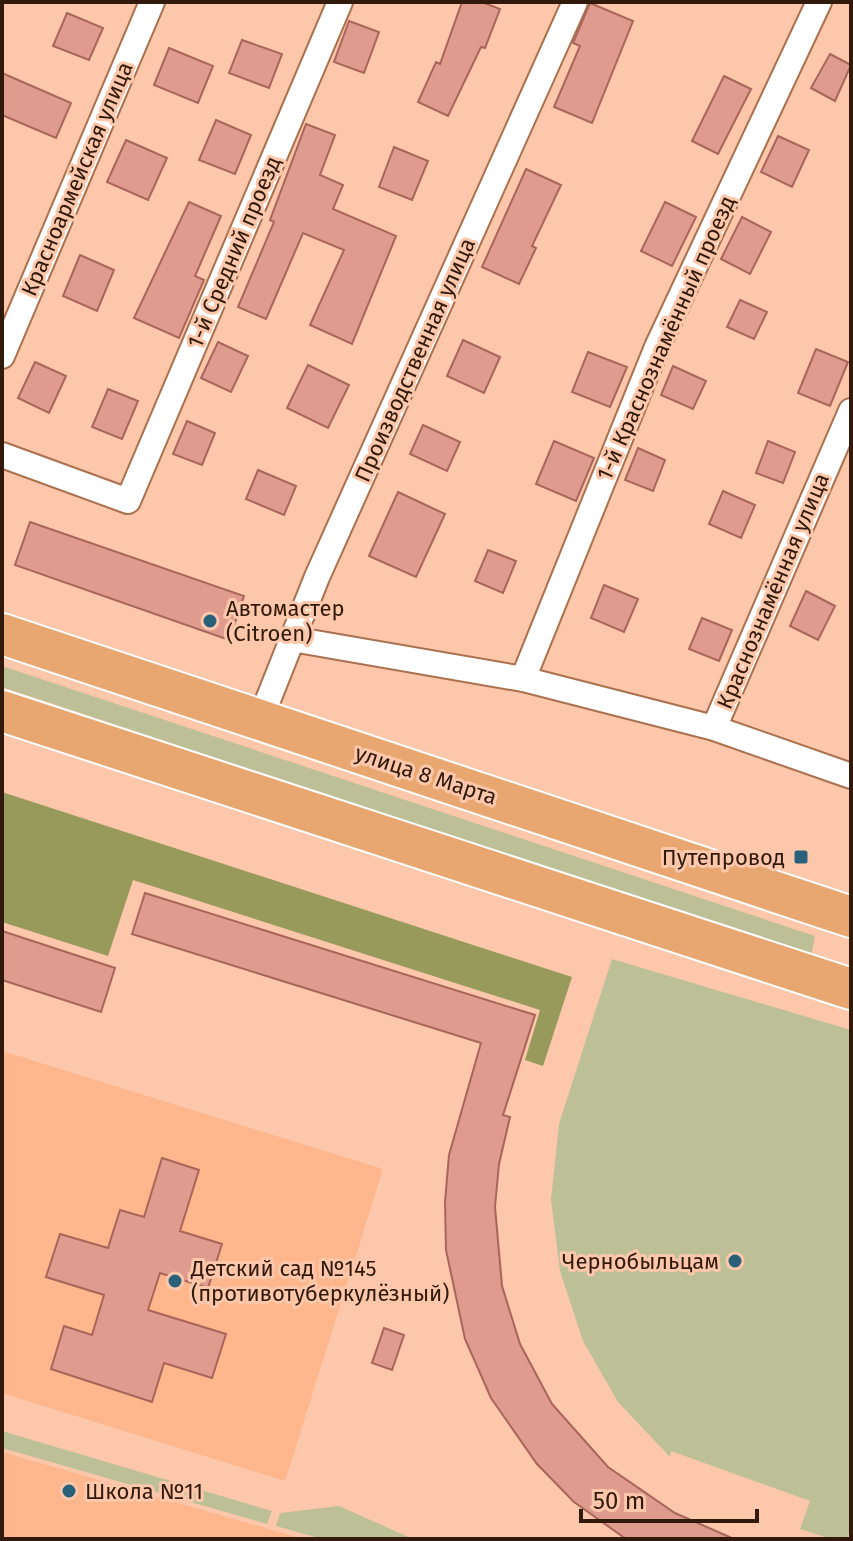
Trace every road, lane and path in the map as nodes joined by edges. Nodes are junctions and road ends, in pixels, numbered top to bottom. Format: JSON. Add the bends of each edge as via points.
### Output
{"nodes":[{"id":1,"x":152,"y":2,"type":"edge"},
{"id":2,"x":340,"y":2,"type":"edge"},
{"id":3,"x":575,"y":2,"type":"edge"},
{"id":4,"x":819,"y":2,"type":"edge"},
{"id":5,"x":2,"y":356,"type":"edge"},
{"id":6,"x":851,"y":411,"type":"edge"},
{"id":7,"x":2,"y":455,"type":"edge"},
{"id":8,"x":2,"y":634,"type":"edge"},
{"id":9,"x":292,"y":639,"type":"junction"},
{"id":10,"x":523,"y":679,"type":"junction"},
{"id":11,"x":2,"y":711,"type":"edge"},
{"id":12,"x":260,"y":720,"type":"junction"},
{"id":13,"x":714,"y":728,"type":"junction"},
{"id":14,"x":851,"y":776,"type":"edge"},
{"id":15,"x":851,"y":917,"type":"edge"},
{"id":16,"x":851,"y":989,"type":"edge"}],
"edges":[{"from":1,"to":5,"type":"street","name":"Красноармейская улица"},
{"from":2,"to":7,"type":"street","name":"1-й Средний проезд","via":[[128,501]]},
{"from":3,"to":9,"type":"street","name":"Производственная улица"},
{"from":4,"to":10,"type":"street","name":"1-й Краснознамённый проезд","via":[[657,347]]},
{"from":6,"to":13,"type":"street","name":"Краснознамённая улица"},
{"from":8,"to":12,"type":"main road","name":"улица 8 Марта"},
{"from":9,"to":10,"type":"street"},
{"from":9,"to":12,"type":"street","name":"Производственная улица"},
{"from":10,"to":13,"type":"street"},
{"from":11,"to":16,"type":"main road"},
{"from":12,"to":15,"type":"main road","name":"улица 8 Марта"},
{"from":13,"to":14,"type":"street"}]}
